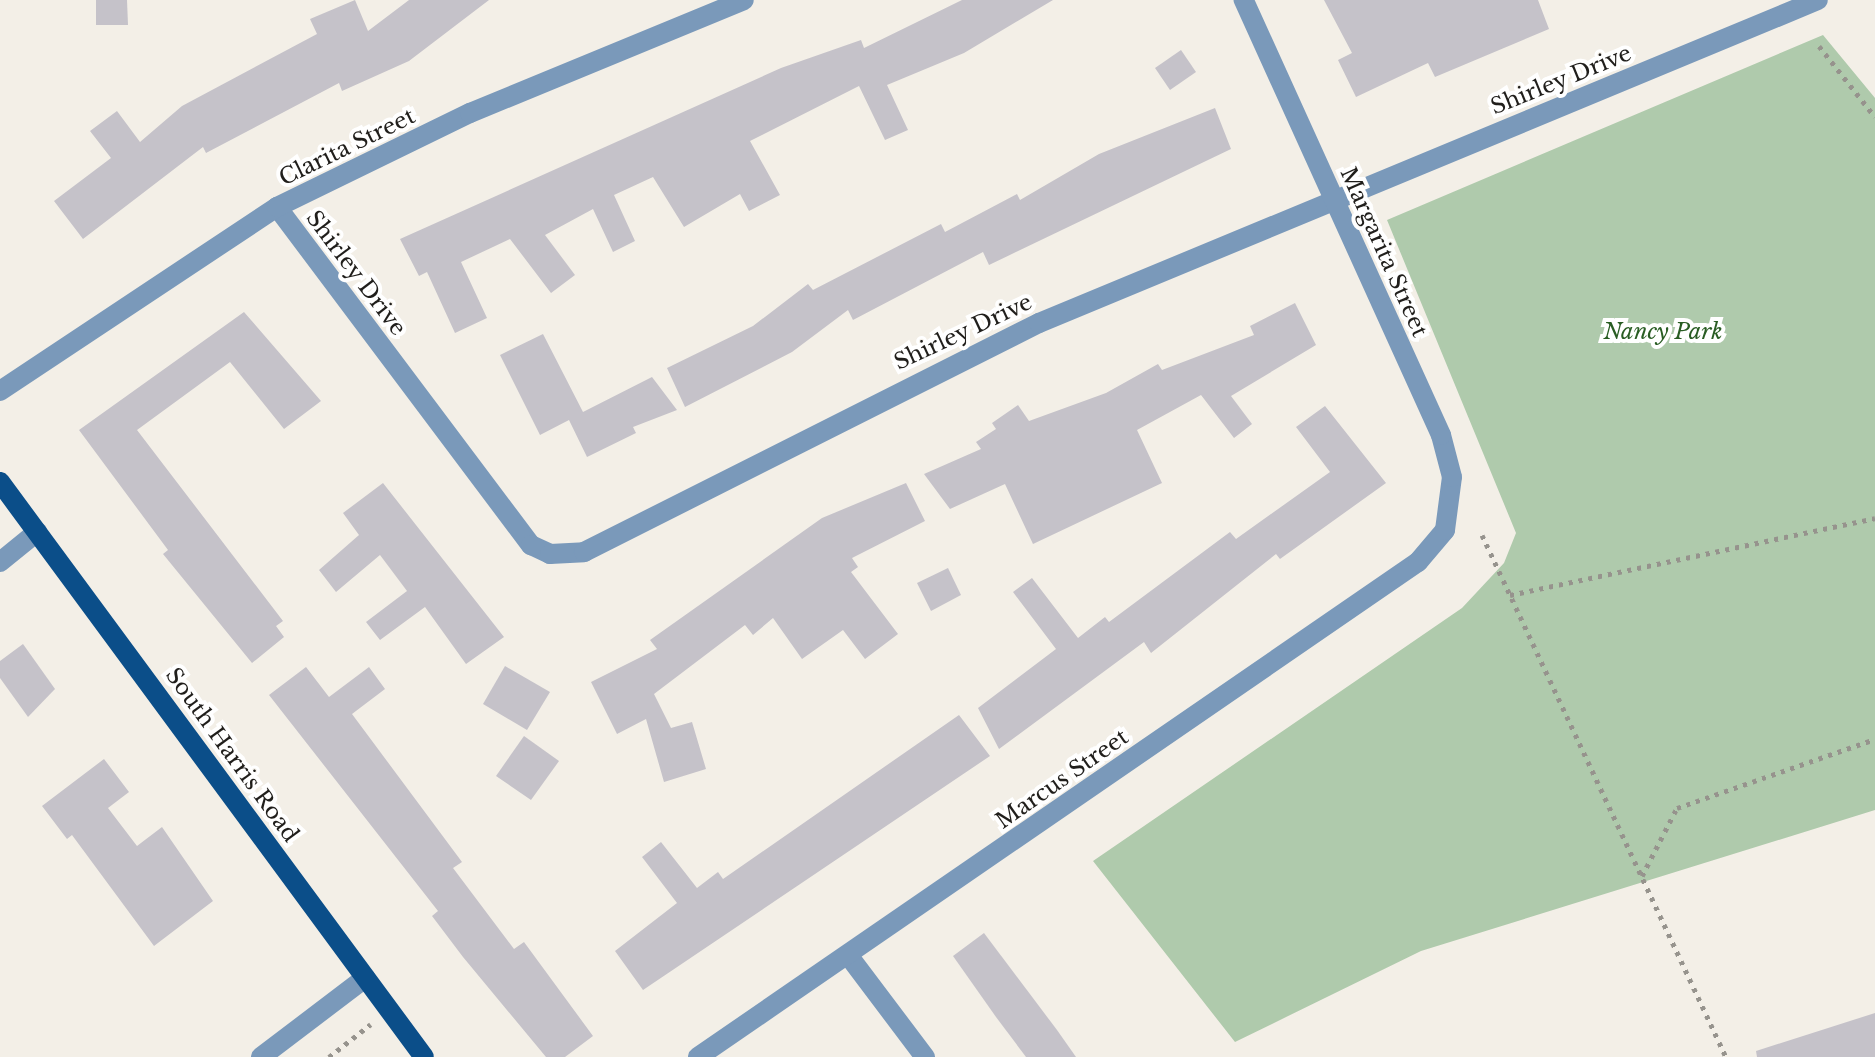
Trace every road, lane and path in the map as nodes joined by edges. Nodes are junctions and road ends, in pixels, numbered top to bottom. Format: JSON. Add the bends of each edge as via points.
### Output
{"nodes":[{"id":1,"x":744,"y":0,"type":"edge"},
{"id":2,"x":1244,"y":0,"type":"edge"},
{"id":3,"x":1818,"y":0,"type":"edge"},
{"id":4,"x":1819,"y":46,"type":"dead end"},
{"id":5,"x":1875,"y":117,"type":"edge"},
{"id":6,"x":1334,"y":200,"type":"junction"},
{"id":7,"x":277,"y":207,"type":"junction"},
{"id":8,"x":0,"y":391,"type":"edge"},
{"id":9,"x":0,"y":482,"type":"edge"},
{"id":10,"x":1875,"y":518,"type":"edge"},
{"id":11,"x":1445,"y":530,"type":"joint"},
{"id":12,"x":37,"y":532,"type":"junction"},
{"id":13,"x":1482,"y":535,"type":"dead end"},
{"id":14,"x":0,"y":562,"type":"edge"},
{"id":15,"x":1510,"y":595,"type":"junction"},
{"id":16,"x":1875,"y":739,"type":"edge"},
{"id":17,"x":1642,"y":876,"type":"junction"},
{"id":18,"x":848,"y":955,"type":"junction"},
{"id":19,"x":365,"y":978,"type":"junction"},
{"id":20,"x":375,"y":1021,"type":"dead end"},
{"id":21,"x":261,"y":1057,"type":"edge"},
{"id":22,"x":329,"y":1057,"type":"edge"},
{"id":23,"x":424,"y":1057,"type":"edge"},
{"id":24,"x":698,"y":1057,"type":"edge"},
{"id":25,"x":925,"y":1057,"type":"edge"},
{"id":26,"x":1726,"y":1057,"type":"edge"}],
"edges":[{"from":1,"to":7,"type":"street","name":"Clarita Street","via":[[470,113]]},
{"from":2,"to":6,"type":"street","name":"Margarita Street"},
{"from":3,"to":6,"type":"street","name":"Shirley Drive"},
{"from":4,"to":5,"type":"path"},
{"from":6,"to":7,"type":"street","name":"Shirley Drive","via":[[1039,323],[593,549],[550,554],[531,545]]},
{"from":6,"to":11,"type":"street","name":"Margarita Street","via":[[1441,435],[1452,477]]},
{"from":7,"to":8,"type":"street","name":"Clarita Street"},
{"from":9,"to":12,"type":"main road","name":"South Harris Road"},
{"from":10,"to":15,"type":"path"},
{"from":11,"to":18,"type":"street","name":"Marcus Street","via":[[1418,562]]},
{"from":12,"to":14,"type":"street"},
{"from":12,"to":19,"type":"main road","name":"South Harris Road"},
{"from":13,"to":15,"type":"path"},
{"from":15,"to":17,"type":"path"},
{"from":16,"to":17,"type":"path","via":[[1677,808]]},
{"from":17,"to":26,"type":"path"},
{"from":18,"to":24,"type":"street","name":"Marcus Street"},
{"from":18,"to":25,"type":"street"},
{"from":19,"to":21,"type":"street"},
{"from":19,"to":23,"type":"main road","name":"South Harris Road"},
{"from":20,"to":22,"type":"path"}]}
